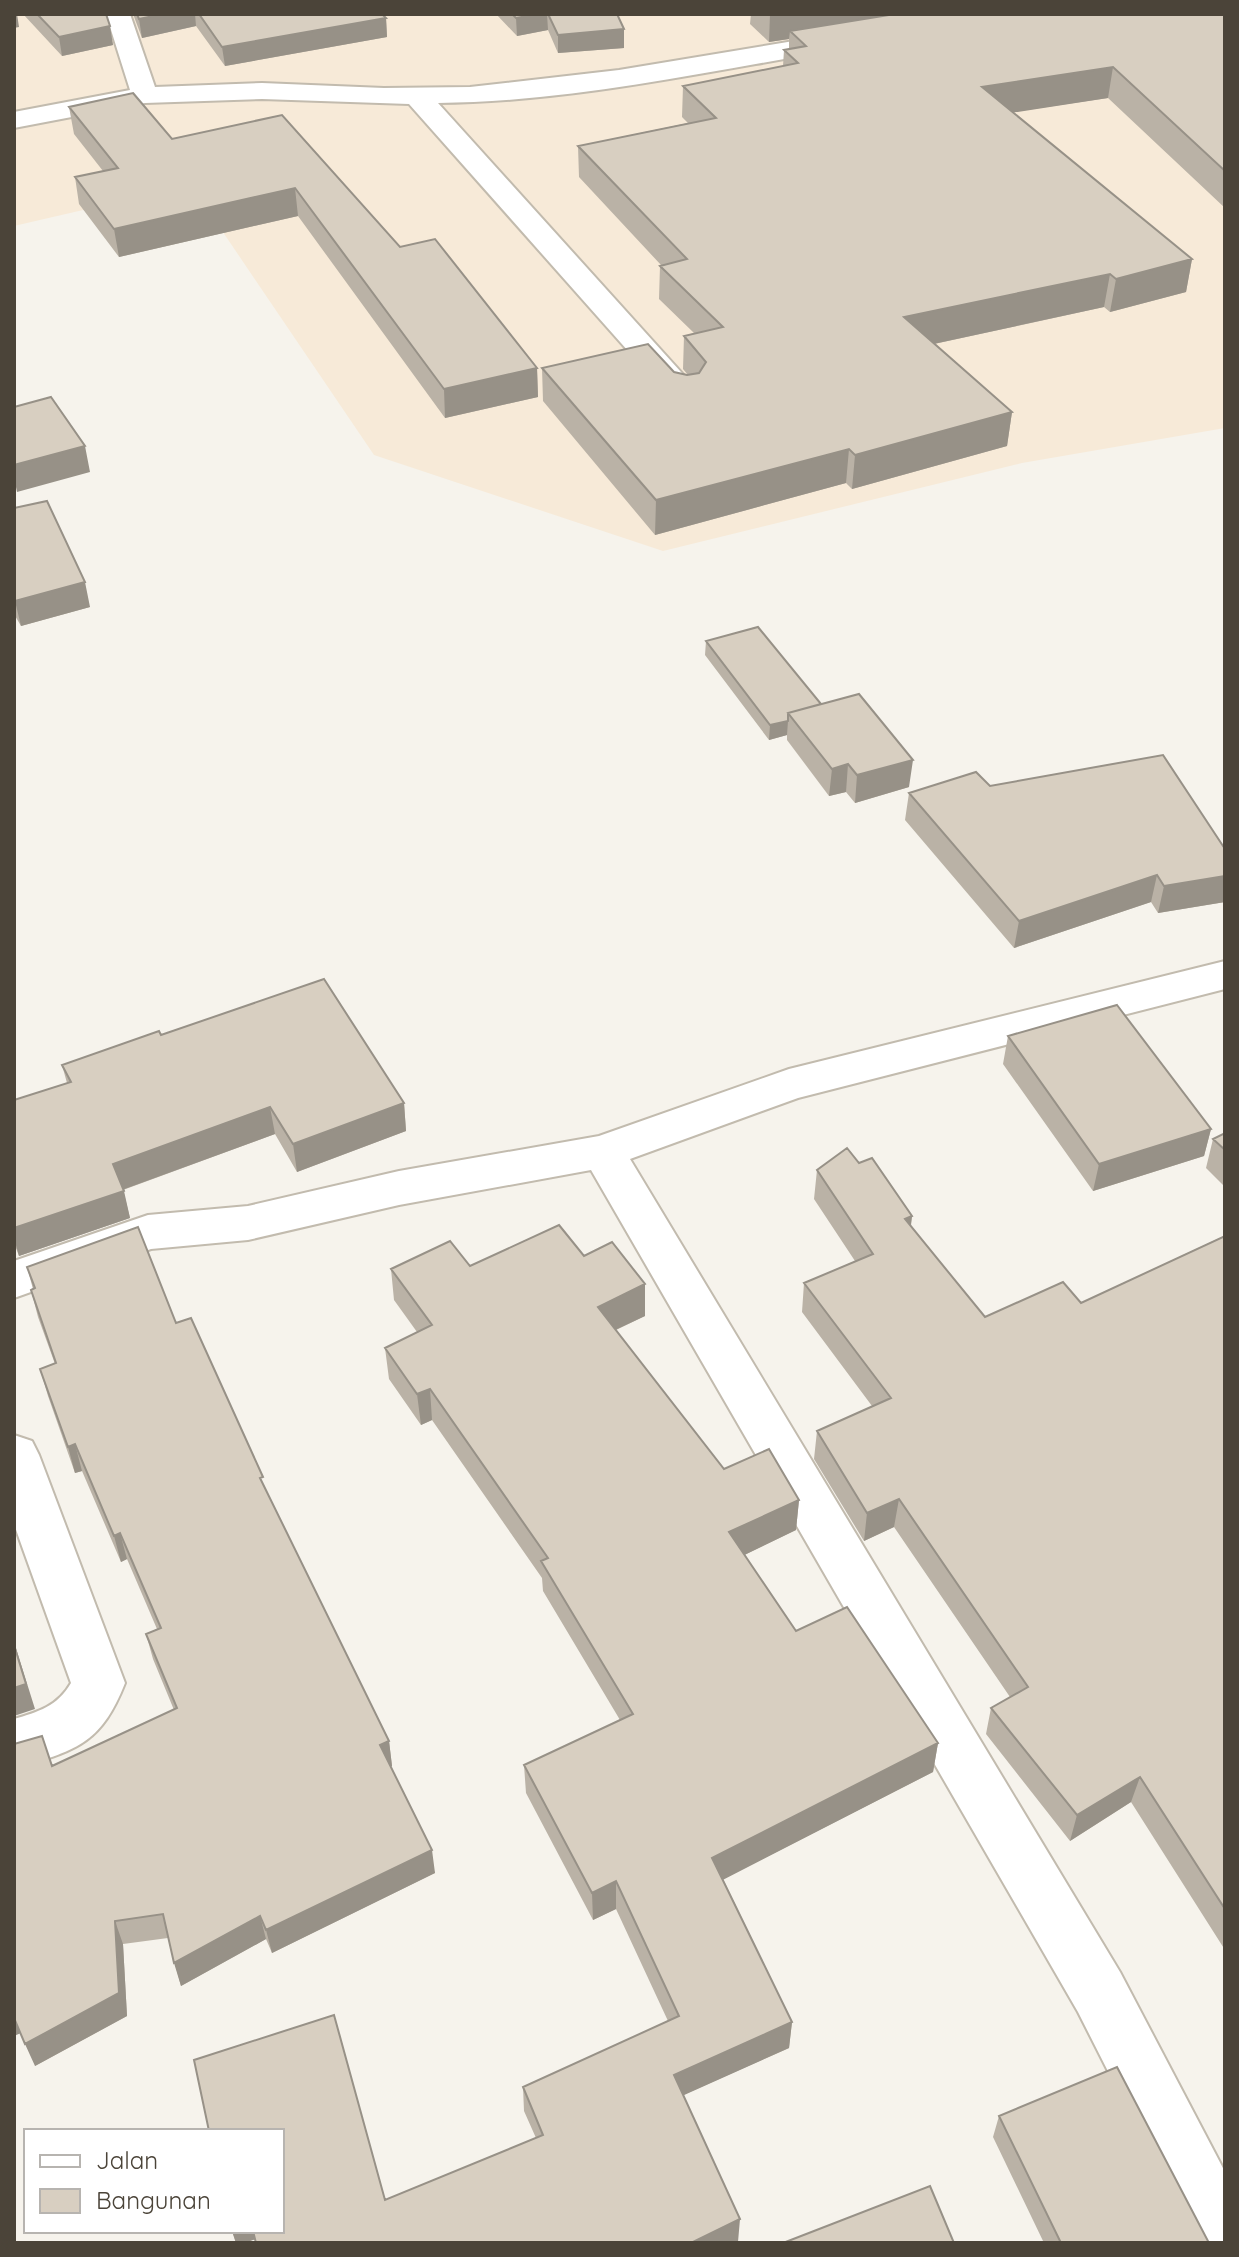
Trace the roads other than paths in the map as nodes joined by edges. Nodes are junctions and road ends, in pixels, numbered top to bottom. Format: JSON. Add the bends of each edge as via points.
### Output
{"nodes":[{"id":1,"x":118,"y":14,"type":"edge"},
{"id":2,"x":866,"y":37,"type":"edge"},
{"id":3,"x":145,"y":95,"type":"junction"},
{"id":4,"x":417,"y":96,"type":"junction"},
{"id":5,"x":14,"y":120,"type":"edge"},
{"id":6,"x":687,"y":397,"type":"edge"},
{"id":7,"x":1225,"y":975,"type":"edge"},
{"id":8,"x":603,"y":1152,"type":"junction"},
{"id":9,"x":14,"y":1280,"type":"edge"},
{"id":10,"x":14,"y":1455,"type":"edge"},
{"id":11,"x":14,"y":1744,"type":"edge"},
{"id":12,"x":1225,"y":2236,"type":"edge"}],
"edges":[{"from":1,"to":3,"type":"street"},
{"from":2,"to":4,"type":"street","via":[[619,78]]},
{"from":3,"to":4,"type":"street","via":[[262,91]]},
{"from":3,"to":5,"type":"street"},
{"from":4,"to":6,"type":"street"},
{"from":7,"to":8,"type":"street","via":[[789,1085]]},
{"from":8,"to":9,"type":"street","via":[[399,1188],[248,1223],[148,1232]]},
{"from":8,"to":12,"type":"street","via":[[1099,1992]]},
{"from":10,"to":11,"type":"street","via":[[98,1683],[91,1706],[60,1730]]}]}
